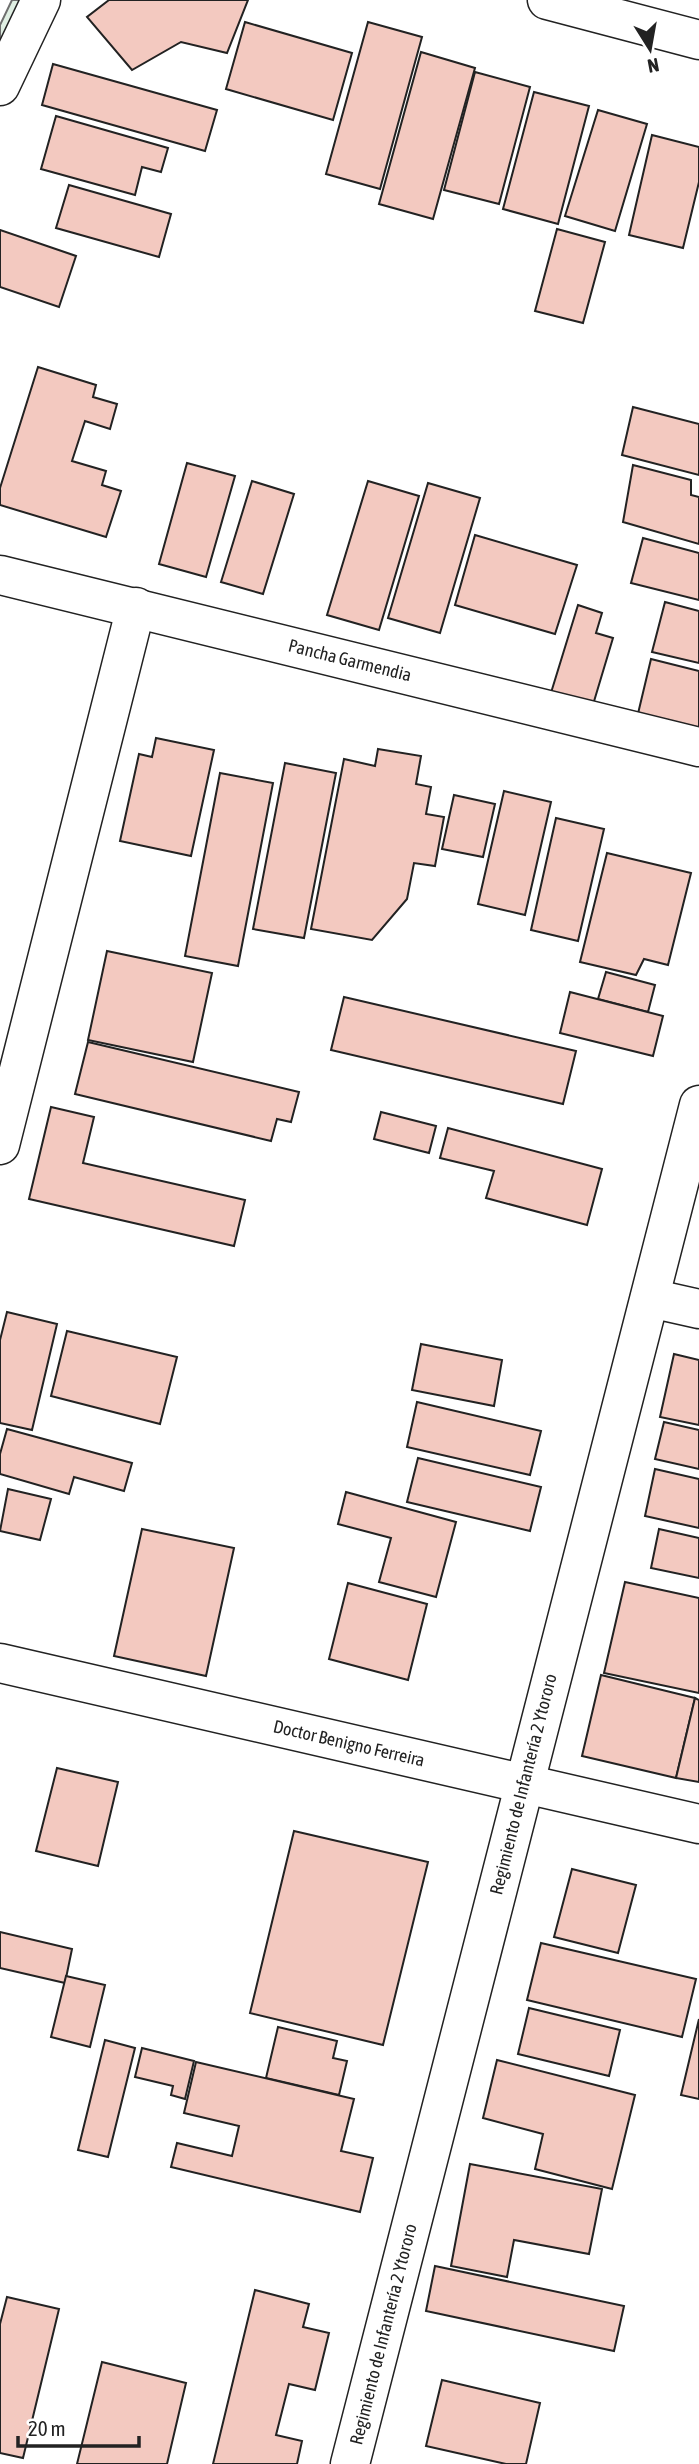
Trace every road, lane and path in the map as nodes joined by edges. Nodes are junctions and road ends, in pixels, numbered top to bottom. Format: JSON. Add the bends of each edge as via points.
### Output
{"nodes":[{"id":1,"x":41,"y":0,"type":"edge"},
{"id":2,"x":547,"y":0,"type":"edge"},
{"id":3,"x":699,"y":40,"type":"edge"},
{"id":4,"x":0,"y":86,"type":"edge"},
{"id":5,"x":0,"y":575,"type":"edge"},
{"id":6,"x":136,"y":607,"type":"junction"},
{"id":7,"x":699,"y":747,"type":"edge"},
{"id":8,"x":699,"y":1105,"type":"edge"},
{"id":9,"x":0,"y":1145,"type":"edge"},
{"id":10,"x":650,"y":1298,"type":"junction"},
{"id":11,"x":699,"y":1309,"type":"edge"},
{"id":12,"x":0,"y":1663,"type":"edge"},
{"id":13,"x":524,"y":1783,"type":"junction"},
{"id":14,"x":699,"y":1824,"type":"edge"},
{"id":15,"x":350,"y":2464,"type":"edge"}],
"edges":[{"from":1,"to":4,"type":"street"},
{"from":2,"to":3,"type":"street"},
{"from":5,"to":6,"type":"street","name":"Pancha Garmendia"},
{"from":6,"to":7,"type":"street","name":"Pancha Garmendia"},
{"from":6,"to":9,"type":"street"},
{"from":8,"to":10,"type":"street","name":"Regimiento de Infantería 2 Ytororo"},
{"from":10,"to":11,"type":"street"},
{"from":10,"to":13,"type":"street","name":"Regimiento de Infantería 2 Ytororo"},
{"from":12,"to":13,"type":"street","name":"Doctor Benigno Ferreira"},
{"from":13,"to":14,"type":"street","name":"Doctor Benigno Ferreira"},
{"from":13,"to":15,"type":"street","name":"Regimiento de Infantería 2 Ytororo"}]}
